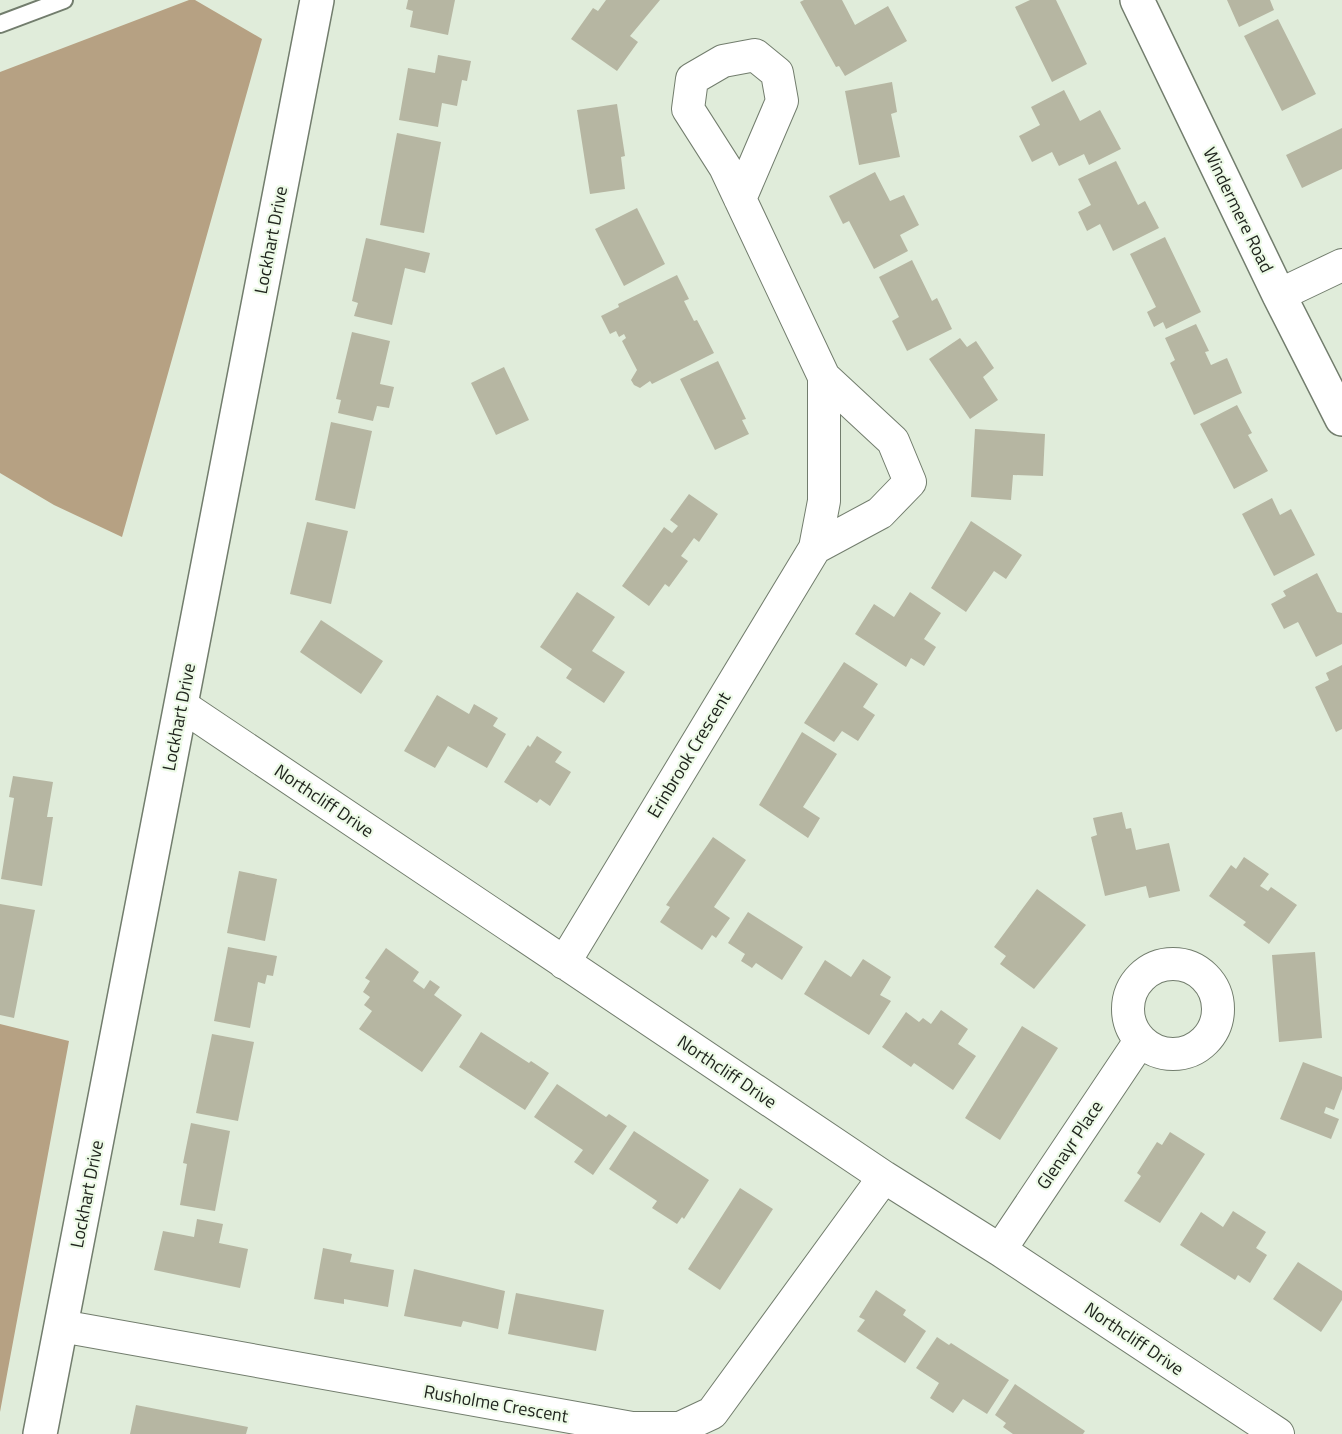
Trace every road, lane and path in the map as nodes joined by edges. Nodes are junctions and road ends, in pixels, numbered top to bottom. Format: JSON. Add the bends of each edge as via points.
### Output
{"nodes":[{"id":1,"x":64,"y":0,"type":"edge"},
{"id":2,"x":317,"y":0,"type":"edge"},
{"id":3,"x":1137,"y":0,"type":"edge"},
{"id":4,"x":0,"y":24,"type":"edge"},
{"id":5,"x":740,"y":199,"type":"dead end"},
{"id":6,"x":1342,"y":265,"type":"edge"},
{"id":7,"x":1279,"y":295,"type":"junction"},
{"id":8,"x":824,"y":377,"type":"junction"},
{"id":9,"x":1342,"y":418,"type":"edge"},
{"id":10,"x":815,"y":548,"type":"junction"},
{"id":11,"x":181,"y":705,"type":"junction"},
{"id":12,"x":564,"y":963,"type":"junction"},
{"id":13,"x":1140,"y":1041,"type":"dead end"},
{"id":14,"x":884,"y":1177,"type":"junction"},
{"id":15,"x":1000,"y":1250,"type":"junction"},
{"id":16,"x":61,"y":1326,"type":"junction"},
{"id":17,"x":40,"y":1434,"type":"edge"},
{"id":18,"x":1278,"y":1434,"type":"edge"}],
"edges":[{"from":1,"to":4,"type":"lane"},
{"from":2,"to":11,"type":"street","name":"Lockhart Drive"},
{"from":3,"to":7,"type":"street","name":"Windermere Road"},
{"from":5,"to":8,"type":"street","name":"Erinbrook Crescent"},
{"from":6,"to":7,"type":"street"},
{"from":7,"to":9,"type":"street","name":"Windermere Road"},
{"from":8,"to":10,"type":"street","name":"Erinbrook Crescent","via":[[824,501]]},
{"from":8,"to":10,"type":"street","name":"Erinbrook Crescent","via":[[893,441],[910,482],[880,513]]},
{"from":10,"to":12,"type":"street","name":"Erinbrook Crescent"},
{"from":11,"to":12,"type":"street","name":"Northcliff Drive"},
{"from":11,"to":16,"type":"street","name":"Lockhart Drive"},
{"from":12,"to":14,"type":"street","name":"Northcliff Drive"},
{"from":13,"to":15,"type":"street","name":"Glenayr Place"},
{"from":14,"to":15,"type":"street","name":"Northcliff Drive"},
{"from":14,"to":16,"type":"street","name":"Rusholme Crescent","via":[[712,1413],[680,1428],[632,1428]]},
{"from":15,"to":18,"type":"street","name":"Northcliff Drive"},
{"from":16,"to":17,"type":"street","name":"Lockhart Drive"}]}
